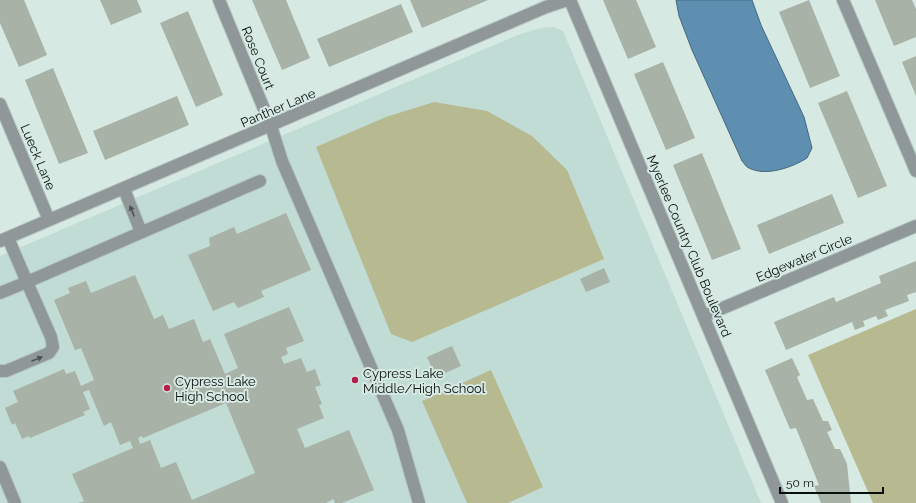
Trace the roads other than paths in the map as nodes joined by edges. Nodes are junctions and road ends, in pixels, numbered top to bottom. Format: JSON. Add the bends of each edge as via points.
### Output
{"nodes":[{"id":1,"x":219,"y":0,"type":"edge"},
{"id":2,"x":568,"y":0,"type":"edge"},
{"id":3,"x":844,"y":0,"type":"edge"},
{"id":4,"x":544,"y":4,"type":"edge"},
{"id":5,"x":0,"y":104,"type":"edge"},
{"id":6,"x":271,"y":126,"type":"junction"},
{"id":7,"x":916,"y":171,"type":"edge"},
{"id":8,"x":260,"y":181,"type":"dead end"},
{"id":9,"x":124,"y":189,"type":"junction"},
{"id":10,"x":49,"y":220,"type":"junction"},
{"id":11,"x":916,"y":226,"type":"edge"},
{"id":12,"x":141,"y":232,"type":"junction"},
{"id":13,"x":4,"y":240,"type":"edge"},
{"id":14,"x":27,"y":282,"type":"junction"},
{"id":15,"x":0,"y":293,"type":"edge"},
{"id":16,"x":704,"y":316,"type":"junction"},
{"id":17,"x":0,"y":371,"type":"edge"},
{"id":18,"x":0,"y":467,"type":"edge"},
{"id":19,"x":15,"y":503,"type":"edge"},
{"id":20,"x":419,"y":503,"type":"edge"},
{"id":21,"x":782,"y":503,"type":"edge"}],
"edges":[{"from":1,"to":6,"type":"street","name":"Rose Court"},
{"from":2,"to":4,"type":"street","name":"Panther Lane"},
{"from":2,"to":16,"type":"street","name":"Myerlee Country Club Boulevard"},
{"from":3,"to":7,"type":"street"},
{"from":4,"to":6,"type":"street","name":"Panther Lane"},
{"from":5,"to":10,"type":"street","name":"Lueck Lane"},
{"from":6,"to":9,"type":"street","name":"Panther Lane"},
{"from":6,"to":20,"type":"street","name":"Rose Court","via":[[282,161],[398,430]]},
{"from":8,"to":12,"type":"street"},
{"from":9,"to":10,"type":"street","name":"Panther Lane"},
{"from":12,"to":9,"type":"street","one_way":true},
{"from":10,"to":13,"type":"street","name":"Panther Lane"},
{"from":11,"to":16,"type":"street","name":"Edgewater Circle"},
{"from":12,"to":14,"type":"street"},
{"from":13,"to":14,"type":"street"},
{"from":14,"to":15,"type":"street"},
{"from":17,"to":14,"type":"street","one_way":true,"via":[[49,354],[53,347]]},
{"from":16,"to":21,"type":"street","name":"Myerlee Country Club Boulevard"},
{"from":18,"to":19,"type":"street"}]}
